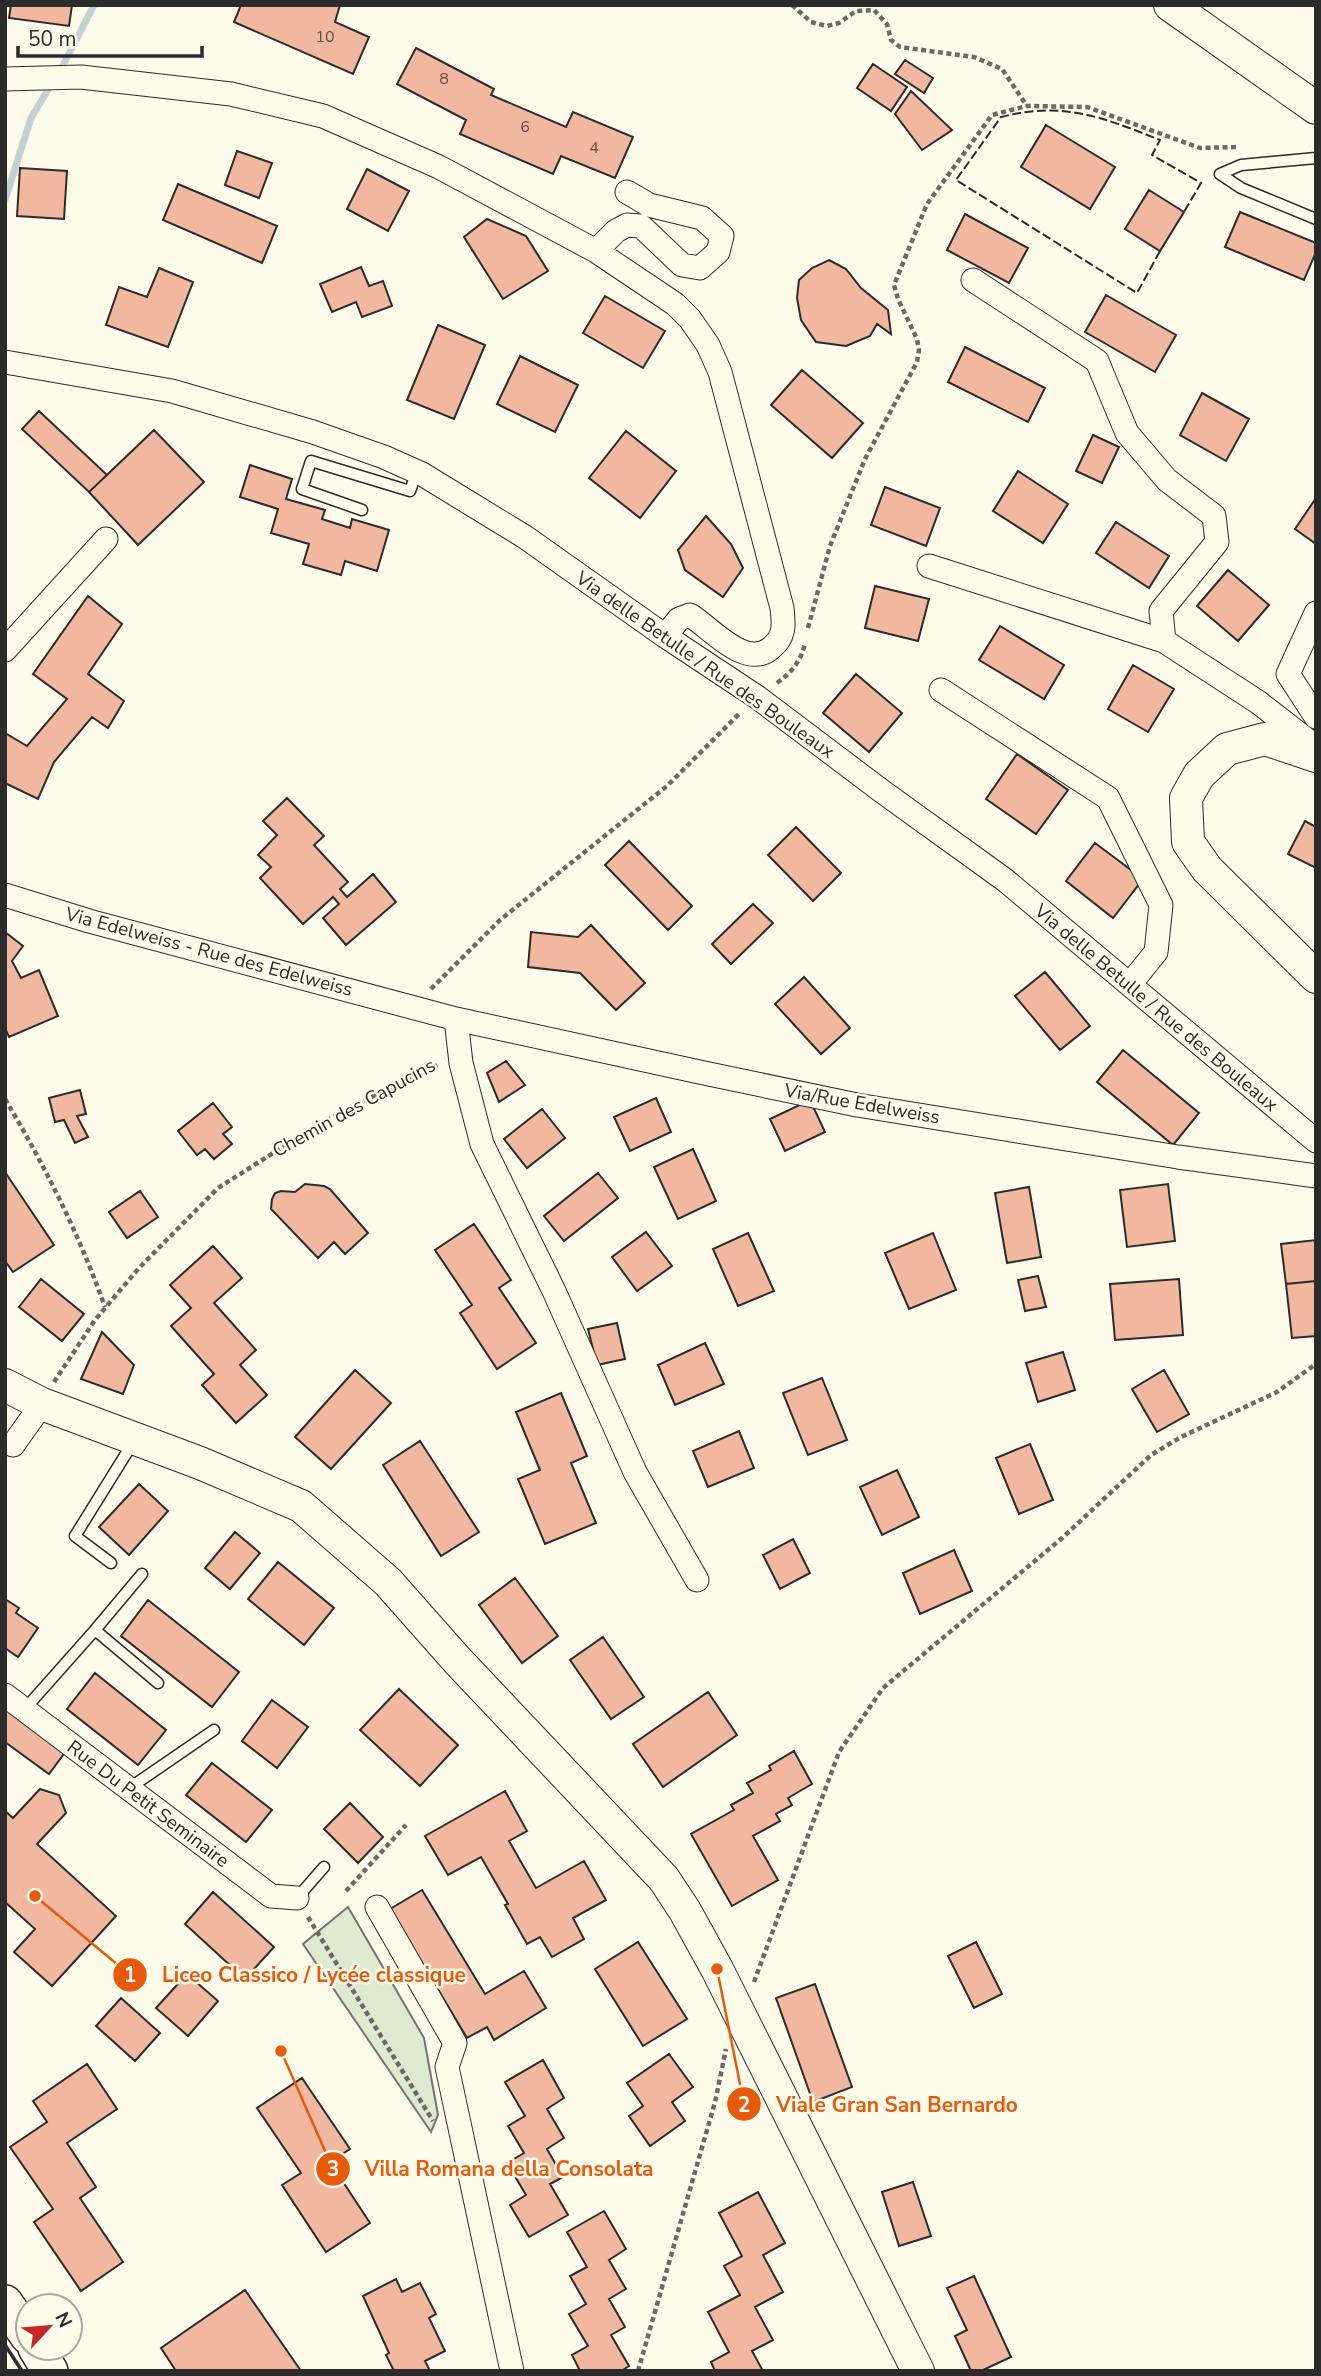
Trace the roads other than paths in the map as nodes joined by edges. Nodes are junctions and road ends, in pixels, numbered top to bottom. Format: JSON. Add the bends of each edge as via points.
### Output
{"nodes":[{"id":1,"x":1170,"y":5,"type":"edge"},
{"id":2,"x":5,"y":79,"type":"edge"},
{"id":3,"x":1316,"y":108,"type":"edge"},
{"id":4,"x":1316,"y":158,"type":"edge"},
{"id":5,"x":626,"y":192,"type":"dead end"},
{"id":6,"x":1316,"y":219,"type":"edge"},
{"id":7,"x":596,"y":251,"type":"junction"},
{"id":8,"x":973,"y":280,"type":"dead end"},
{"id":9,"x":5,"y":362,"type":"edge"},
{"id":10,"x":417,"y":471,"type":"junction"},
{"id":11,"x":362,"y":510,"type":"dead end"},
{"id":12,"x":106,"y":539,"type":"dead end"},
{"id":13,"x":929,"y":565,"type":"dead end"},
{"id":14,"x":1316,"y":613,"type":"edge"},
{"id":15,"x":665,"y":636,"type":"junction"},
{"id":16,"x":1164,"y":641,"type":"junction"},
{"id":17,"x":5,"y":650,"type":"edge"},
{"id":18,"x":941,"y":690,"type":"dead end"},
{"id":19,"x":1316,"y":717,"type":"edge"},
{"id":20,"x":1316,"y":747,"type":"edge"},
{"id":21,"x":1316,"y":756,"type":"edge"},
{"id":22,"x":5,"y":895,"type":"edge"},
{"id":23,"x":1316,"y":977,"type":"edge"},
{"id":24,"x":1131,"y":984,"type":"junction"},
{"id":25,"x":413,"y":1007,"type":"joint"},
{"id":26,"x":456,"y":1019,"type":"junction"},
{"id":27,"x":1316,"y":1141,"type":"edge"},
{"id":28,"x":1316,"y":1176,"type":"edge"},
{"id":29,"x":5,"y":1385,"type":"edge"},
{"id":30,"x":42,"y":1404,"type":"junction"},
{"id":31,"x":136,"y":1439,"type":"junction"},
{"id":32,"x":13,"y":1445,"type":"dead end"},
{"id":33,"x":111,"y":1563,"type":"dead end"},
{"id":34,"x":142,"y":1574,"type":"dead end"},
{"id":35,"x":697,"y":1580,"type":"dead end"},
{"id":36,"x":95,"y":1630,"type":"junction"},
{"id":37,"x":158,"y":1683,"type":"dead end"},
{"id":38,"x":5,"y":1695,"type":"edge"},
{"id":39,"x":24,"y":1710,"type":"junction"},
{"id":40,"x":214,"y":1730,"type":"dead end"},
{"id":41,"x":128,"y":1789,"type":"junction"},
{"id":42,"x":324,"y":1867,"type":"dead end"},
{"id":43,"x":297,"y":1898,"type":"joint"},
{"id":44,"x":377,"y":1907,"type":"dead end"},
{"id":45,"x":512,"y":2371,"type":"edge"},
{"id":46,"x":918,"y":2371,"type":"edge"}],
"edges":[{"from":1,"to":3,"type":"main road"},
{"from":2,"to":7,"type":"street","via":[[81,77],[231,94],[323,116],[439,167]]},
{"from":4,"to":6,"type":"lane","via":[[1241,165],[1220,174],[1241,188]]},
{"from":5,"to":7,"type":"street","via":[[649,205],[702,218],[722,236],[719,252],[700,268],[682,265],[641,226],[627,225]]},
{"from":7,"to":15,"type":"street","via":[[675,304],[708,345],[720,372],[785,625],[779,641],[767,652],[753,655],[735,650],[690,615],[679,619]]},
{"from":8,"to":16,"type":"street","via":[[1097,361],[1127,433],[1167,480],[1214,516],[1217,542],[1161,611]]},
{"from":9,"to":10,"type":"street","name":"Via delle Betulle / Rue des Bouleaux","via":[[172,391],[313,432]]},
{"from":10,"to":11,"type":"lane","via":[[410,491],[311,461],[302,489]]},
{"from":10,"to":15,"type":"street","name":"Via delle Betulle / Rue des Bouleaux","via":[[525,537]]},
{"from":12,"to":17,"type":"street"},
{"from":13,"to":16,"type":"street"},
{"from":14,"to":19,"type":"street","via":[[1288,674]]},
{"from":15,"to":24,"type":"street","name":"Via delle Betulle / Rue des Bouleaux","via":[[757,696],[1005,880]]},
{"from":16,"to":20,"type":"street","via":[[1258,702]]},
{"from":18,"to":24,"type":"street","via":[[1108,798],[1161,905],[1156,952]]},
{"from":21,"to":23,"type":"main road","via":[[1265,739],[1227,749],[1199,775],[1186,798],[1188,842],[1207,869]]},
{"from":22,"to":25,"type":"street","name":"Via Edelweiss - Rue des Edelweiss"},
{"from":24,"to":27,"type":"street","name":"Via delle Betulle / Rue des Bouleaux"},
{"from":25,"to":26,"type":"street","name":"Via/Rue Edelweiss"},
{"from":26,"to":28,"type":"street","name":"Via/Rue Edelweiss","via":[[857,1105]]},
{"from":26,"to":35,"type":"street","via":[[461,1063],[482,1144],[635,1472]]},
{"from":29,"to":30,"type":"main road"},
{"from":30,"to":31,"type":"main road"},
{"from":30,"to":32,"type":"street"},
{"from":31,"to":33,"type":"lane","via":[[75,1536]]},
{"from":31,"to":46,"type":"main road","via":[[301,1506],[388,1582],[664,1879],[735,2007]]},
{"from":34,"to":36,"type":"lane"},
{"from":36,"to":37,"type":"lane"},
{"from":36,"to":39,"type":"lane"},
{"from":38,"to":39,"type":"street","name":"Rue Du Petit Seminaire"},
{"from":39,"to":41,"type":"street","name":"Rue Du Petit Seminaire"},
{"from":40,"to":41,"type":"lane"},
{"from":41,"to":43,"type":"street","name":"Rue Du Petit Seminaire","via":[[271,1896]]},
{"from":42,"to":43,"type":"lane"},
{"from":44,"to":45,"type":"street","via":[[455,2043],[447,2067]]}]}
